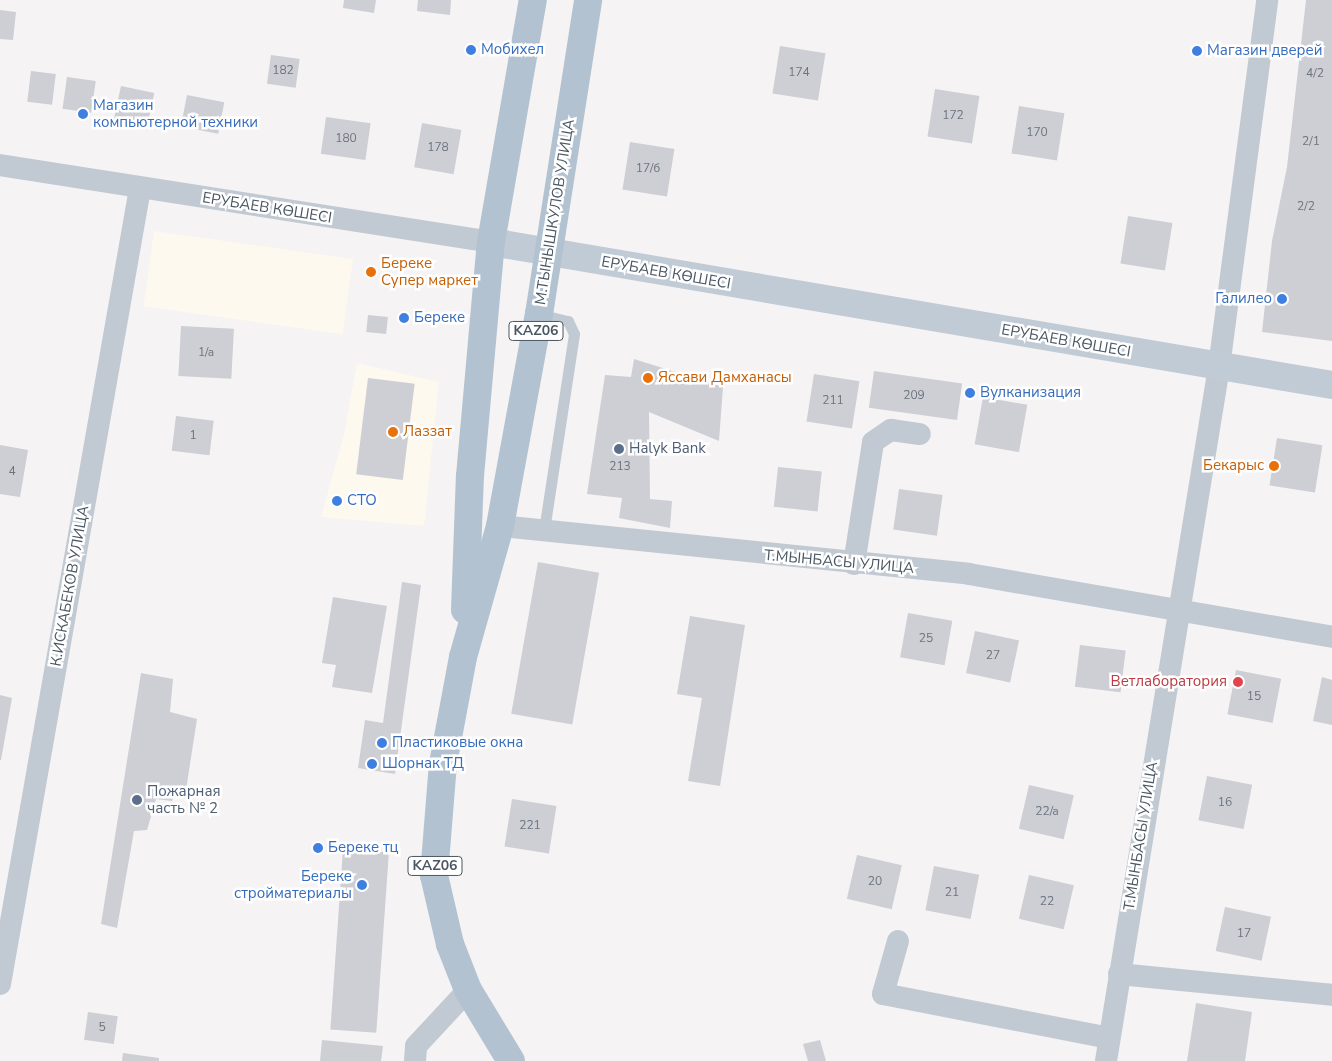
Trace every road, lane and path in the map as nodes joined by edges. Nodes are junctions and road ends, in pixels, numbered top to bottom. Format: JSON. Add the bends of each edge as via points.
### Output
{"nodes":[{"id":1,"x":534,"y":0,"type":"edge"},
{"id":2,"x":588,"y":0,"type":"edge"},
{"id":3,"x":1267,"y":0,"type":"edge"},
{"id":4,"x":0,"y":165,"type":"edge"},
{"id":5,"x":140,"y":188,"type":"junction"},
{"id":6,"x":491,"y":242,"type":"junction"},
{"id":7,"x":548,"y":252,"type":"junction"},
{"id":8,"x":539,"y":314,"type":"junction"},
{"id":9,"x":1219,"y":367,"type":"junction"},
{"id":10,"x":1332,"y":385,"type":"edge"},
{"id":11,"x":920,"y":434,"type":"dead end"},
{"id":12,"x":500,"y":526,"type":"junction"},
{"id":13,"x":544,"y":530,"type":"junction"},
{"id":14,"x":854,"y":564,"type":"junction"},
{"id":15,"x":1178,"y":610,"type":"junction"},
{"id":16,"x":1332,"y":637,"type":"edge"},
{"id":17,"x":463,"y":657,"type":"junction"},
{"id":18,"x":898,"y":941,"type":"dead end"},
{"id":19,"x":1119,"y":974,"type":"junction"},
{"id":20,"x":0,"y":984,"type":"edge"},
{"id":21,"x":468,"y":990,"type":"junction"},
{"id":22,"x":1332,"y":995,"type":"edge"},
{"id":23,"x":1109,"y":1038,"type":"junction"},
{"id":24,"x":415,"y":1061,"type":"edge"},
{"id":25,"x":511,"y":1061,"type":"edge"},
{"id":26,"x":1106,"y":1061,"type":"edge"}],
"edges":[{"from":1,"to":6,"type":"main road","name":"М.ТЫНЫШКУЛОВ УЛИЦА","number":"KАZ06"},
{"from":2,"to":7,"type":"main road","name":"М.ТЫНЫШКУЛОВ УЛИЦА","number":"KАZ06"},
{"from":3,"to":9,"type":"street"},
{"from":4,"to":5,"type":"street","name":"ЕРУБАЕВ КӨШЕСІ"},
{"from":5,"to":6,"type":"street","name":"ЕРУБАЕВ КӨШЕСІ"},
{"from":5,"to":20,"type":"street","name":"К.ИСКАБЕКОВ УЛИЦА"},
{"from":6,"to":7,"type":"main road","name":"ЕРУБАЕВ КӨШЕСІ"},
{"from":6,"to":17,"type":"main road","name":"М.ТЫНЫШКУЛОВ УЛИЦА","number":"KАZ06","via":[[470,476]]},
{"from":7,"to":8,"type":"main road","name":"М.ТЫНЫШКУЛОВ УЛИЦА","number":"KАZ06"},
{"from":7,"to":9,"type":"main road","name":"ЕРУБАЕВ КӨШЕСІ"},
{"from":8,"to":12,"type":"main road","name":"М.ТЫНЫШКУЛОВ УЛИЦА","number":"KАZ06"},
{"from":8,"to":13,"type":"lane","via":[[568,321],[574,334]]},
{"from":9,"to":10,"type":"main road","name":"ЕРУБАЕВ КӨШЕСІ"},
{"from":9,"to":15,"type":"street"},
{"from":11,"to":14,"type":"street","via":[[891,430],[873,442]]},
{"from":12,"to":13,"type":"street","name":"Т.МЫНБАСЫ УЛИЦА"},
{"from":12,"to":17,"type":"main road","name":"М.ТЫНЫШКУЛОВ УЛИЦА","number":"KАZ06"},
{"from":13,"to":14,"type":"street","name":"Т.МЫНБАСЫ УЛИЦА"},
{"from":14,"to":15,"type":"street","name":"Т.МЫНБАСЫ УЛИЦА","via":[[969,574]]},
{"from":15,"to":16,"type":"street","name":"Т.МЫНБАСЫ УЛИЦА"},
{"from":15,"to":19,"type":"street","name":"Т.МЫНБАСЫ УЛИЦА"},
{"from":17,"to":21,"type":"main road","name":"М.ТЫНЫШКУЛОВ УЛИЦА","number":"KАZ06","via":[[443,764],[434,875],[450,944]]},
{"from":18,"to":23,"type":"street","via":[[883,994]]},
{"from":19,"to":22,"type":"street"},
{"from":19,"to":23,"type":"street","name":"Т.МЫНБАСЫ УЛИЦА"},
{"from":21,"to":24,"type":"street","via":[[416,1046]]},
{"from":21,"to":25,"type":"main road","name":"М.ТЫНЫШКУЛОВ УЛИЦА","number":"KАZ06"},
{"from":23,"to":26,"type":"street","name":"Т.МЫНБАСЫ УЛИЦА"}]}
